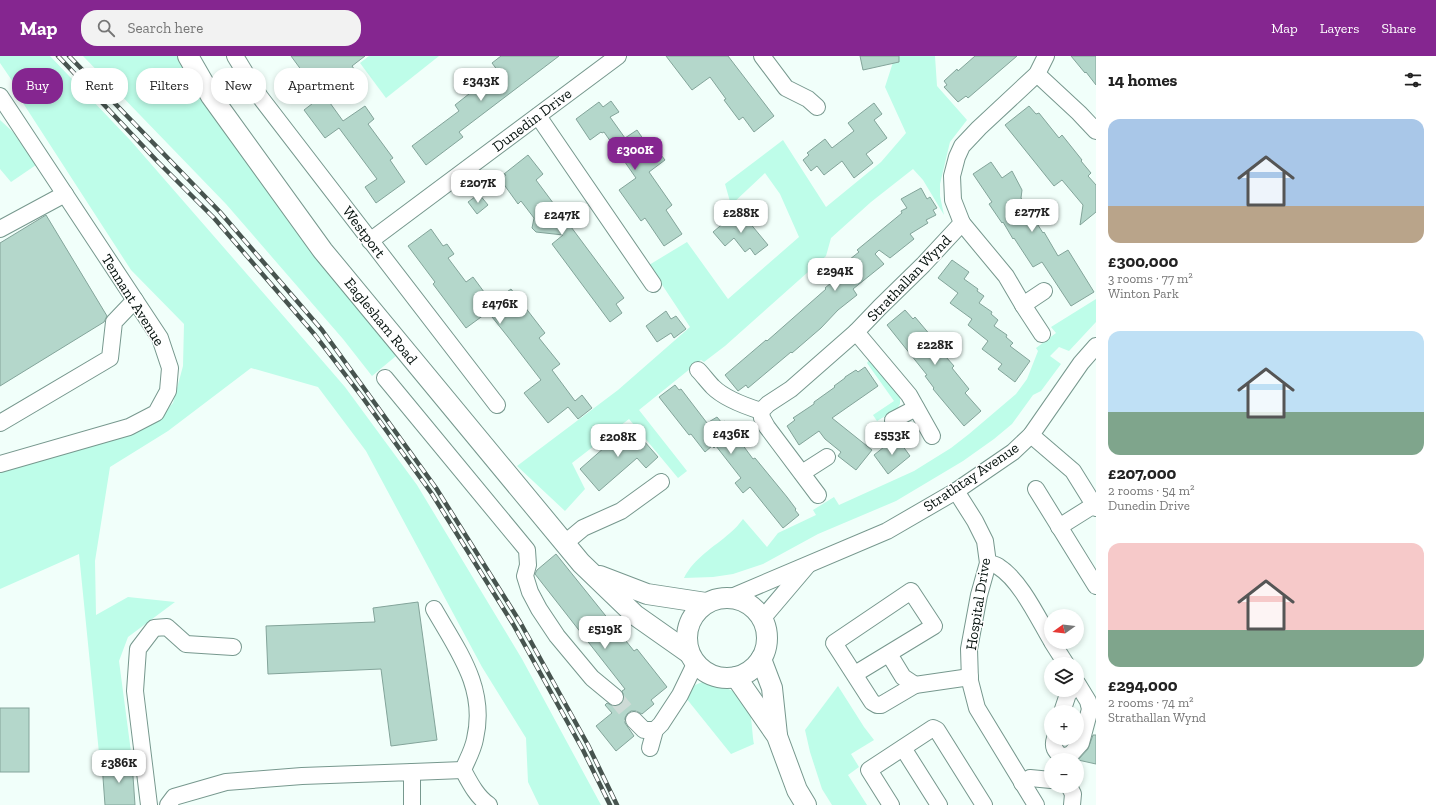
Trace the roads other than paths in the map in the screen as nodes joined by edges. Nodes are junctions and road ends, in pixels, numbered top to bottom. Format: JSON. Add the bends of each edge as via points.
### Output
{"nodes":[{"id":1,"x":188,"y":56,"type":"edge"},
{"id":2,"x":235,"y":56,"type":"edge"},
{"id":3,"x":618,"y":56,"type":"edge"},
{"id":4,"x":762,"y":56,"type":"edge"},
{"id":5,"x":1046,"y":56,"type":"edge"},
{"id":6,"x":1037,"y":74,"type":"junction"},
{"id":7,"x":0,"y":96,"type":"edge"},
{"id":8,"x":817,"y":107,"type":"dead end"},
{"id":9,"x":538,"y":116,"type":"junction"},
{"id":10,"x":1096,"y":131,"type":"edge"},
{"id":11,"x":65,"y":194,"type":"junction"},
{"id":12,"x":962,"y":223,"type":"junction"},
{"id":13,"x":0,"y":229,"type":"edge"},
{"id":14,"x":370,"y":241,"type":"junction"},
{"id":15,"x":652,"y":284,"type":"dead end"},
{"id":16,"x":1044,"y":292,"type":"dead end"},
{"id":17,"x":135,"y":300,"type":"junction"},
{"id":18,"x":1022,"y":306,"type":"junction"},
{"id":19,"x":856,"y":332,"type":"junction"},
{"id":20,"x":1042,"y":334,"type":"dead end"},
{"id":21,"x":1096,"y":346,"type":"edge"},
{"id":22,"x":698,"y":370,"type":"dead end"},
{"id":23,"x":385,"y":378,"type":"dead end"},
{"id":24,"x":498,"y":405,"type":"dead end"},
{"id":25,"x":916,"y":408,"type":"junction"},
{"id":26,"x":761,"y":411,"type":"junction"},
{"id":27,"x":893,"y":420,"type":"dead end"},
{"id":28,"x":0,"y":423,"type":"edge"},
{"id":29,"x":1031,"y":435,"type":"junction"},
{"id":30,"x":932,"y":436,"type":"dead end"},
{"id":31,"x":827,"y":457,"type":"dead end"},
{"id":32,"x":0,"y":464,"type":"edge"},
{"id":33,"x":802,"y":473,"type":"junction"},
{"id":34,"x":661,"y":482,"type":"dead end"},
{"id":35,"x":1036,"y":489,"type":"dead end"},
{"id":36,"x":956,"y":491,"type":"junction"},
{"id":37,"x":818,"y":495,"type":"dead end"},
{"id":38,"x":1095,"y":506,"type":"edge"},
{"id":39,"x":1059,"y":527,"type":"junction"},
{"id":40,"x":565,"y":543,"type":"junction"},
{"id":41,"x":810,"y":563,"type":"junction"},
{"id":42,"x":988,"y":563,"type":"junction"},
{"id":43,"x":591,"y":573,"type":"junction"},
{"id":44,"x":1096,"y":586,"type":"edge"},
{"id":45,"x":729,"y":598,"type":"junction"},
{"id":46,"x":706,"y":603,"type":"junction"},
{"id":47,"x":434,"y":609,"type":"dead end"},
{"id":48,"x":762,"y":619,"type":"junction"},
{"id":49,"x":1044,"y":628,"type":"edge"},
{"id":50,"x":234,"y":647,"type":"dead end"},
{"id":51,"x":889,"y":654,"type":"junction"},
{"id":52,"x":692,"y":658,"type":"junction"},
{"id":53,"x":761,"y":659,"type":"junction"},
{"id":54,"x":855,"y":674,"type":"junction"},
{"id":55,"x":970,"y":676,"type":"junction"},
{"id":56,"x":736,"y":677,"type":"junction"},
{"id":57,"x":915,"y":685,"type":"junction"},
{"id":58,"x":1084,"y":696,"type":"edge"},
{"id":59,"x":615,"y":697,"type":"tunnel mouth"},
{"id":60,"x":634,"y":720,"type":"tunnel mouth"},
{"id":61,"x":655,"y":730,"type":"junction"},
{"id":62,"x":1084,"y":732,"type":"edge"},
{"id":63,"x":777,"y":736,"type":"junction"},
{"id":64,"x":1053,"y":745,"type":"edge"},
{"id":65,"x":1079,"y":745,"type":"edge"},
{"id":66,"x":650,"y":748,"type":"dead end"},
{"id":67,"x":903,"y":748,"type":"junction"},
{"id":68,"x":463,"y":770,"type":"junction"},
{"id":69,"x":412,"y":772,"type":"junction"},
{"id":70,"x":1044,"y":779,"type":"edge"},
{"id":71,"x":1022,"y":783,"type":"junction"},
{"id":72,"x":1072,"y":793,"type":"edge"},
{"id":73,"x":149,"y":805,"type":"edge"},
{"id":74,"x":168,"y":805,"type":"edge"},
{"id":75,"x":412,"y":805,"type":"edge"},
{"id":76,"x":489,"y":805,"type":"edge"},
{"id":77,"x":806,"y":805,"type":"edge"},
{"id":78,"x":891,"y":805,"type":"edge"},
{"id":79,"x":939,"y":805,"type":"edge"},
{"id":80,"x":984,"y":805,"type":"edge"},
{"id":81,"x":1036,"y":805,"type":"edge"},
{"id":82,"x":1072,"y":805,"type":"edge"}],
"edges":[{"from":1,"to":40,"type":"main road","name":"Eaglesham Road","via":[[211,96],[323,251]]},
{"from":2,"to":14,"type":"street","name":"Westport","via":[[260,97]]},
{"from":3,"to":9,"type":"street","name":"Dunedin Drive"},
{"from":4,"to":8,"type":"street","via":[[786,88],[808,99]]},
{"from":5,"to":6,"type":"street"},
{"from":6,"to":10,"type":"street"},
{"from":6,"to":12,"type":"street","name":"Strathallan Wynd","via":[[962,146],[952,176],[953,200]]},
{"from":7,"to":11,"type":"street","name":"Tennant Avenue"},
{"from":9,"to":14,"type":"street","name":"Dunedin Drive"},
{"from":9,"to":15,"type":"street"},
{"from":11,"to":13,"type":"street"},
{"from":11,"to":17,"type":"street","name":"Tennant Avenue"},
{"from":12,"to":18,"type":"street","name":"Strathallan Wynd","via":[[1006,276]]},
{"from":12,"to":19,"type":"street","name":"Strathallan Wynd"},
{"from":14,"to":24,"type":"street","name":"Westport"},
{"from":16,"to":18,"type":"street"},
{"from":17,"to":28,"type":"street","via":[[114,322],[110,358]]},
{"from":17,"to":32,"type":"street","name":"Tennant Avenue","via":[[160,338],[170,368],[168,391],[156,413],[129,428]]},
{"from":18,"to":20,"type":"street","name":"Strathallan Wynd"},
{"from":19,"to":25,"type":"street","name":"Strathallan Wynd"},
{"from":19,"to":26,"type":"street","name":"Strathallan Wynd","via":[[792,389]]},
{"from":21,"to":29,"type":"street","name":"Strathtay Avenue","via":[[1081,362]]},
{"from":22,"to":26,"type":"street","via":[[722,394]]},
{"from":23,"to":59,"type":"street","via":[[526,550],[528,565],[525,576],[539,609],[557,636],[592,678]]},
{"from":25,"to":27,"type":"street"},
{"from":25,"to":30,"type":"street","name":"Strathallan Wynd"},
{"from":26,"to":33,"type":"street","via":[[767,427]]},
{"from":29,"to":36,"type":"street","name":"Strathtay Avenue","via":[[1013,452]]},
{"from":29,"to":38,"type":"street","via":[[1073,472]]},
{"from":31,"to":33,"type":"street"},
{"from":33,"to":37,"type":"street"},
{"from":34,"to":40,"type":"street","via":[[621,511],[583,528]]},
{"from":35,"to":39,"type":"street"},
{"from":36,"to":41,"type":"street","name":"Strathtay Avenue","via":[[887,531]]},
{"from":36,"to":42,"type":"street","name":"Hospital Drive","via":[[985,541]]},
{"from":38,"to":39,"type":"street"},
{"from":39,"to":44,"type":"street"},
{"from":40,"to":43,"type":"main road","name":"Eaglesham Road"},
{"from":41,"to":45,"type":"street","name":"Strathtay Avenue"},
{"from":41,"to":48,"type":"street","name":"Strathtay Avenue"},
{"from":42,"to":49,"type":"street","via":[[998,566],[1009,575]]},
{"from":42,"to":55,"type":"street","name":"Hospital Drive","via":[[969,649]]},
{"from":43,"to":46,"type":"main road","name":"Eaglesham Road","via":[[647,594]]},
{"from":43,"to":52,"type":"main road","name":"Eaglesham Road","via":[[636,615]]},
{"from":45,"to":46,"type":"main road"},
{"from":45,"to":48,"type":"main road","via":[[750,605]]},
{"from":46,"to":52,"type":"main road","via":[[690,620],[687,631],[686,642]]},
{"from":47,"to":68,"type":"street","via":[[467,666],[478,702],[475,740]]},
{"from":48,"to":53,"type":"main road","via":[[767,639]]},
{"from":50,"to":73,"type":"street","via":[[186,644],[167,627],[154,628],[138,649],[135,691]]},
{"from":51,"to":54,"type":"street"},
{"from":51,"to":54,"type":"street","via":[[934,626],[911,591],[834,642]]},
{"from":51,"to":57,"type":"street","via":[[903,677]]},
{"from":52,"to":56,"type":"main road","via":[[704,671],[714,676]]},
{"from":52,"to":61,"type":"street","via":[[680,695],[662,724]]},
{"from":53,"to":56,"type":"main road","via":[[750,670]]},
{"from":53,"to":63,"type":"main road","via":[[772,688]]},
{"from":54,"to":57,"type":"street","via":[[872,702],[877,705]]},
{"from":55,"to":57,"type":"street"},
{"from":55,"to":71,"type":"street","name":"Hospital Drive","via":[[978,708]]},
{"from":56,"to":63,"type":"main road"},
{"from":58,"to":62,"type":"street","via":[[1090,709]]},
{"from":60,"to":61,"type":"street","via":[[644,730]]},
{"from":61,"to":66,"type":"street"},
{"from":63,"to":77,"type":"main road","via":[[797,790]]},
{"from":64,"to":65,"type":"street","via":[[1055,751],[1062,757],[1071,754]]},
{"from":67,"to":78,"type":"street","via":[[869,770]]},
{"from":67,"to":79,"type":"street"},
{"from":67,"to":80,"type":"street","via":[[933,728],[937,730]]},
{"from":68,"to":69,"type":"street"},
{"from":68,"to":76,"type":"street","via":[[473,788]]},
{"from":69,"to":74,"type":"street","via":[[226,782],[174,797]]},
{"from":69,"to":75,"type":"street"},
{"from":70,"to":71,"type":"street","via":[[1030,778]]},
{"from":71,"to":81,"type":"street","name":"Hospital Drive"},
{"from":72,"to":82,"type":"street"}]}
